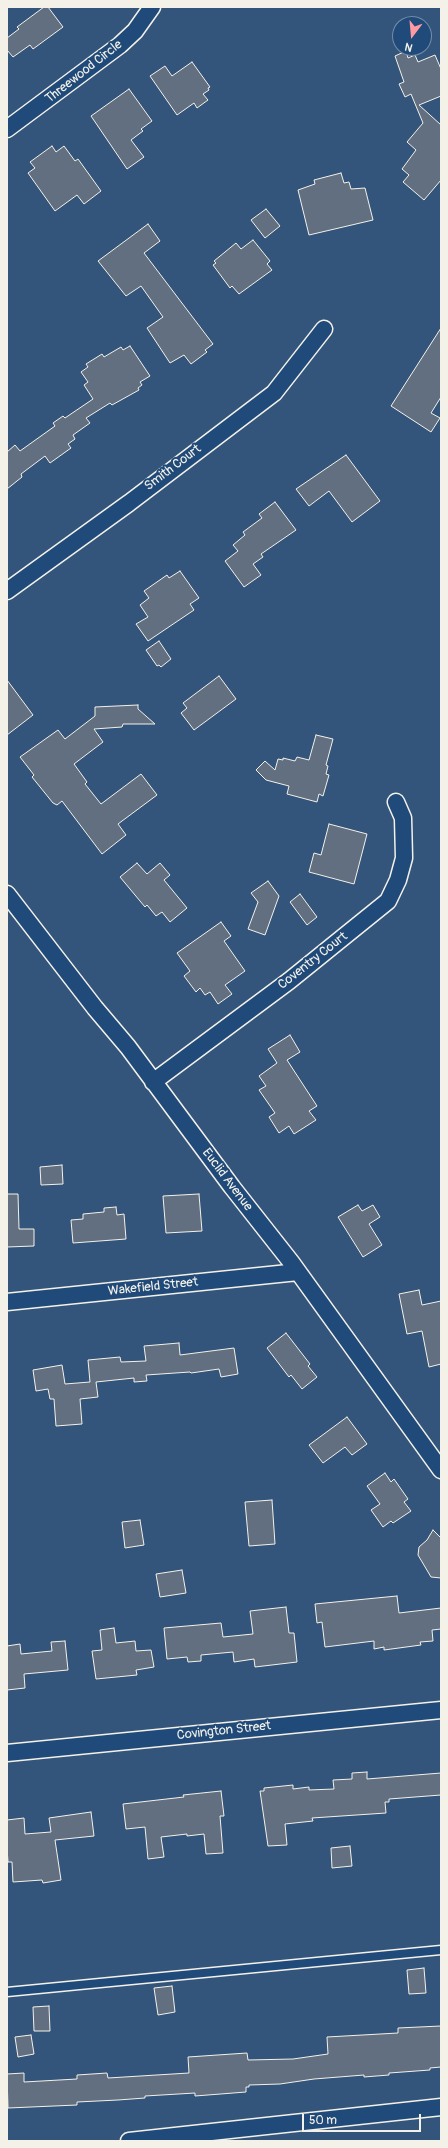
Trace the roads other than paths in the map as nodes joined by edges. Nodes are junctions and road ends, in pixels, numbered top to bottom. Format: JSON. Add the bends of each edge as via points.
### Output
{"nodes":[{"id":1,"x":152,"y":7,"type":"edge"},
{"id":2,"x":7,"y":129,"type":"edge"},
{"id":3,"x":324,"y":329,"type":"dead end"},
{"id":4,"x":7,"y":591,"type":"edge"},
{"id":5,"x":396,"y":802,"type":"dead end"},
{"id":6,"x":7,"y":894,"type":"edge"},
{"id":7,"x":154,"y":1082,"type":"junction"},
{"id":8,"x":298,"y":1272,"type":"junction"},
{"id":9,"x":7,"y":1302,"type":"edge"},
{"id":10,"x":441,"y":1470,"type":"edge"},
{"id":11,"x":441,"y":1710,"type":"edge"},
{"id":12,"x":7,"y":1753,"type":"edge"},
{"id":13,"x":441,"y":1950,"type":"edge"},
{"id":14,"x":7,"y":1992,"type":"edge"},
{"id":15,"x":441,"y":2107,"type":"edge"},
{"id":16,"x":129,"y":2141,"type":"edge"}],
"edges":[{"from":1,"to":2,"type":"street","name":"Threewood Circle","via":[[135,31],[120,45]]},
{"from":3,"to":4,"type":"street","name":"Smith Court","via":[[274,393]]},
{"from":5,"to":7,"type":"street","name":"Coventry Court","via":[[402,818],[404,858],[398,880],[388,901]]},
{"from":6,"to":7,"type":"street","name":"Euclid Avenue"},
{"from":7,"to":8,"type":"street","name":"Euclid Avenue"},
{"from":8,"to":9,"type":"street","name":"Wakefield Street"},
{"from":8,"to":10,"type":"street","name":"Euclid Avenue"},
{"from":11,"to":12,"type":"street","name":"Covington Street"},
{"from":13,"to":14,"type":"lane"},
{"from":15,"to":16,"type":"street"}]}
